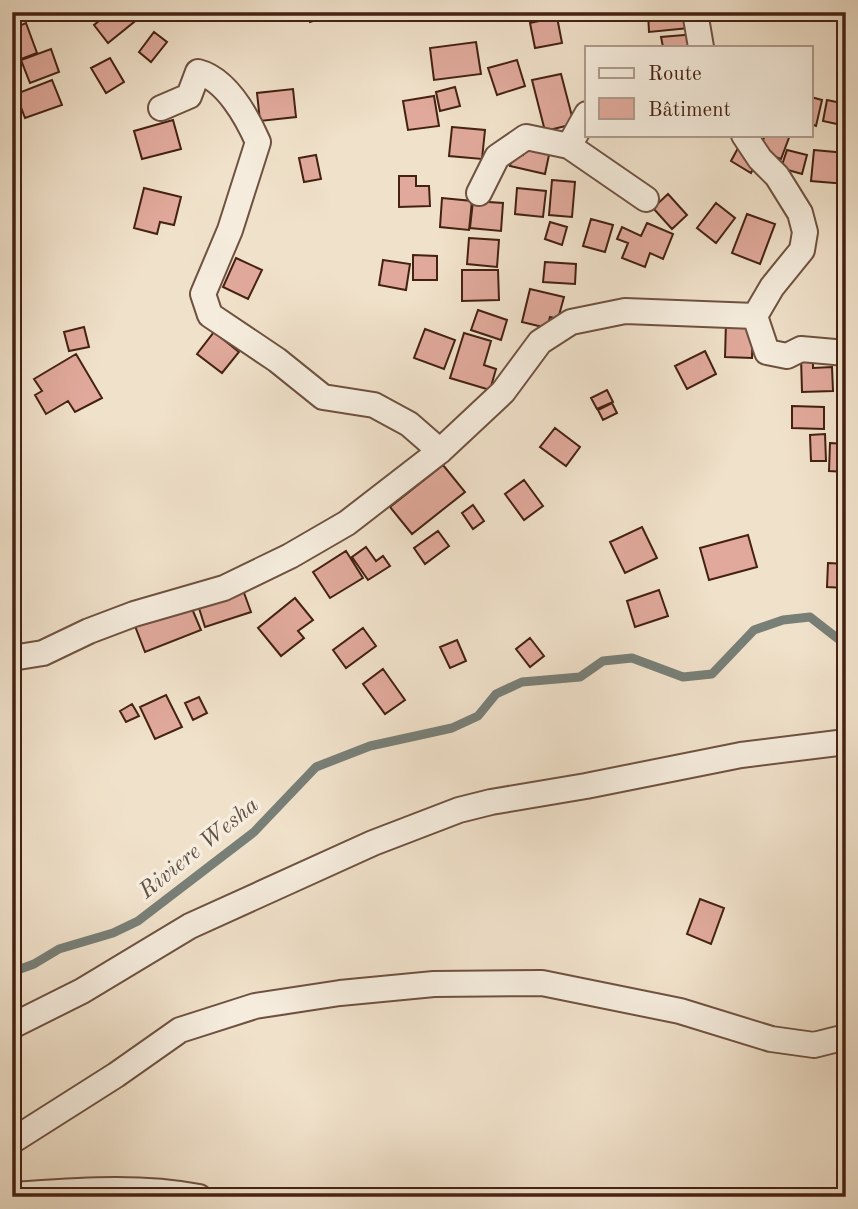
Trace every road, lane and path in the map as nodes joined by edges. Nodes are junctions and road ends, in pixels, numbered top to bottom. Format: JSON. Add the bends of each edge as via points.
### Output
{"nodes":[{"id":1,"x":695,"y":12,"type":"edge"},
{"id":2,"x":701,"y":46,"type":"edge"},
{"id":3,"x":161,"y":108,"type":"dead end"},
{"id":4,"x":585,"y":118,"type":"edge"},
{"id":5,"x":745,"y":136,"type":"edge"},
{"id":6,"x":569,"y":146,"type":"junction"},
{"id":7,"x":479,"y":193,"type":"dead end"},
{"id":8,"x":646,"y":199,"type":"dead end"},
{"id":9,"x":755,"y":316,"type":"junction"},
{"id":10,"x":846,"y":353,"type":"edge"},
{"id":11,"x":440,"y":451,"type":"junction"},
{"id":12,"x":12,"y":657,"type":"edge"},
{"id":13,"x":846,"y":742,"type":"edge"},
{"id":14,"x":12,"y":1026,"type":"edge"},
{"id":15,"x":846,"y":1037,"type":"edge"},
{"id":16,"x":12,"y":1141,"type":"edge"},
{"id":17,"x":12,"y":1195,"type":"edge"},
{"id":18,"x":199,"y":1197,"type":"edge"}],
"edges":[{"from":1,"to":2,"type":"street"},
{"from":3,"to":11,"type":"street","via":[[189,96],[198,72],[210,75],[245,114],[258,142],[230,230],[203,294],[210,315],[323,397],[373,405],[409,424]]},
{"from":4,"to":6,"type":"street"},
{"from":5,"to":9,"type":"street","via":[[794,202],[805,232],[802,250]]},
{"from":6,"to":7,"type":"street","via":[[526,137],[498,157]]},
{"from":6,"to":8,"type":"street"},
{"from":9,"to":10,"type":"street","via":[[767,352],[787,356],[801,349]]},
{"from":9,"to":11,"type":"street","via":[[625,311],[571,322],[540,342],[503,392]]},
{"from":11,"to":12,"type":"street","via":[[347,523],[224,588],[134,614],[43,653]]},
{"from":13,"to":14,"type":"street","via":[[741,755],[459,810],[373,843],[190,926],[82,992]]},
{"from":15,"to":16,"type":"street","via":[[814,1045],[771,1039],[680,1011],[542,983],[434,984],[340,993],[255,1006],[180,1030]]},
{"from":17,"to":18,"type":"street","via":[[110,1190]]}]}
